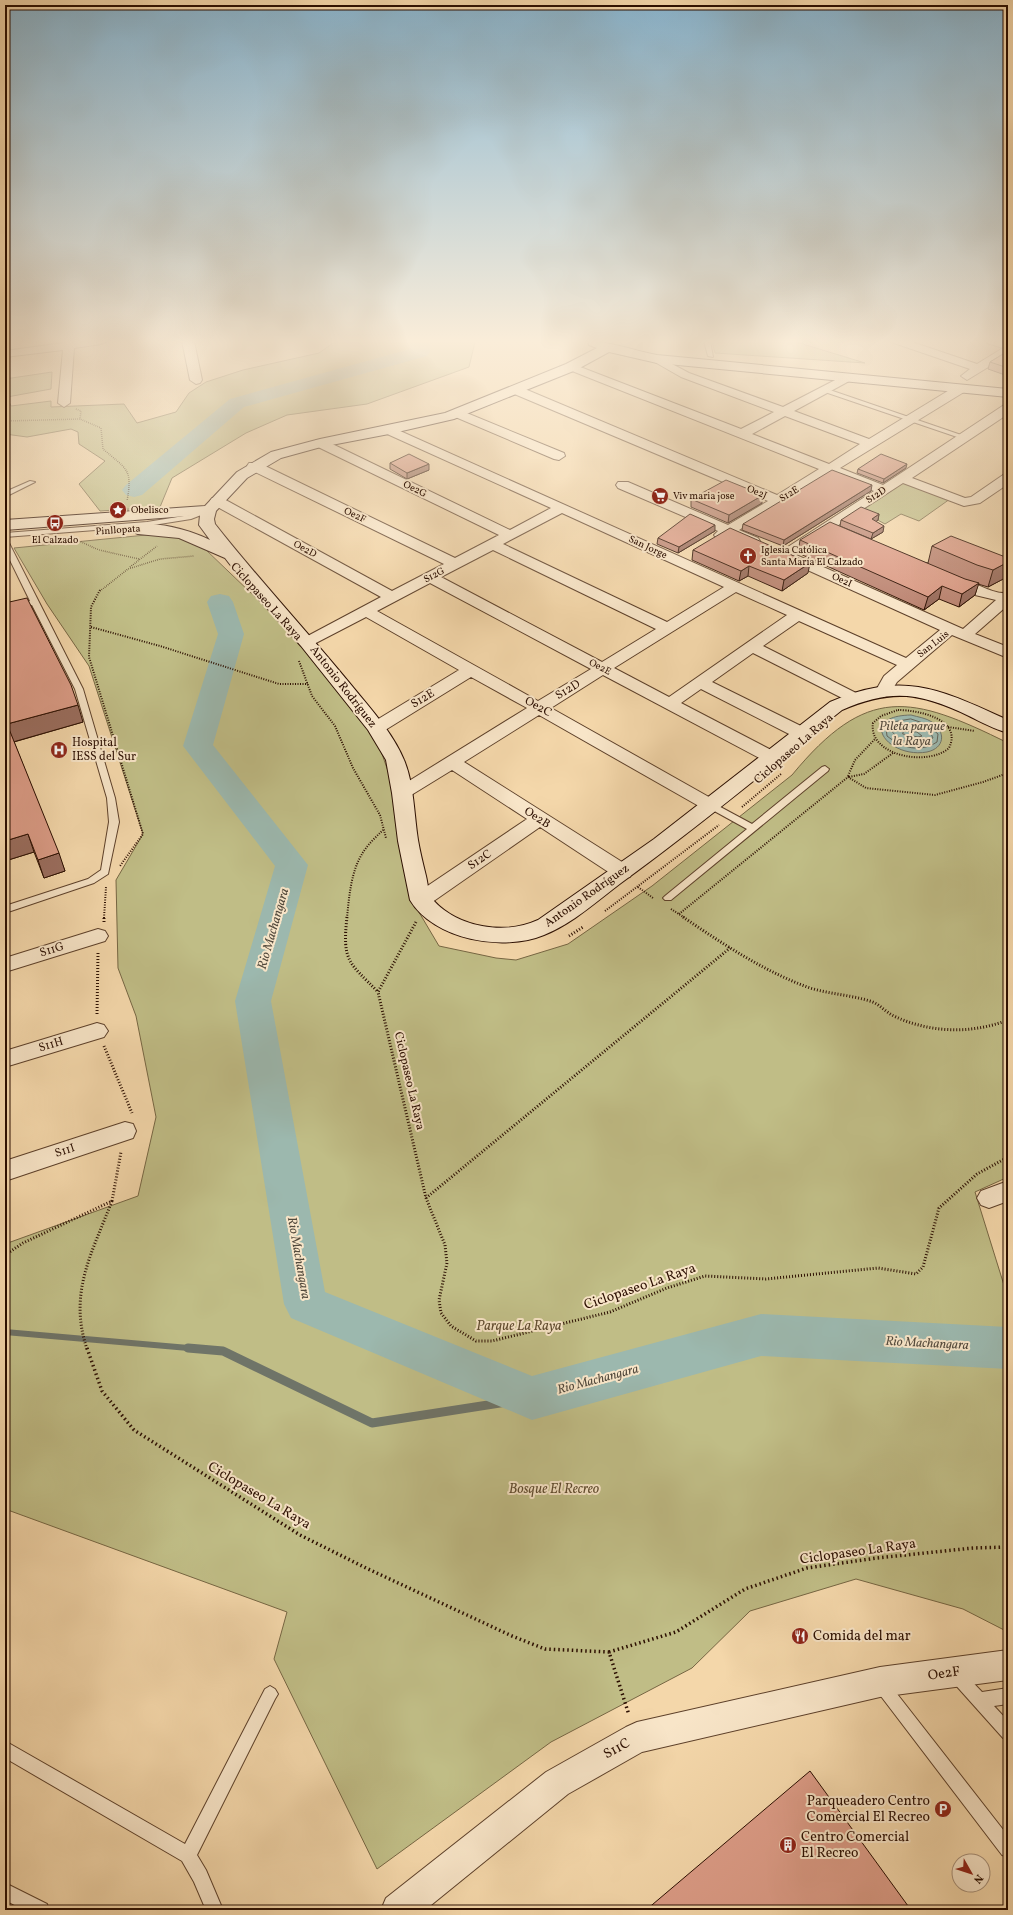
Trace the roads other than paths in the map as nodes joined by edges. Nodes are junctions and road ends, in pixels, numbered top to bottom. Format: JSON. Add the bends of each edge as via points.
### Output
{"nodes":[{"id":1,"x":387,"y":430,"type":"edge"},
{"id":2,"x":389,"y":430,"type":"edge"},
{"id":3,"x":498,"y":430,"type":"edge"},
{"id":4,"x":612,"y":430,"type":"edge"},
{"id":5,"x":733,"y":430,"type":"edge"},
{"id":6,"x":749,"y":430,"type":"edge"},
{"id":7,"x":834,"y":430,"type":"edge"},
{"id":8,"x":893,"y":430,"type":"edge"},
{"id":9,"x":942,"y":430,"type":"edge"},
{"id":10,"x":976,"y":430,"type":"edge"},
{"id":11,"x":742,"y":434,"type":"junction"},
{"id":12,"x":965,"y":438,"type":"junction"},
{"id":13,"x":320,"y":443,"type":"junction"},
{"id":14,"x":871,"y":444,"type":"junction"},
{"id":15,"x":559,"y":456,"type":"dead end"},
{"id":16,"x":254,"y":466,"type":"junction"},
{"id":17,"x":831,"y":469,"type":"junction"},
{"id":18,"x":901,"y":478,"type":"junction"},
{"id":19,"x":1008,"y":478,"type":"edge"},
{"id":20,"x":32,"y":482,"type":"dead end"},
{"id":21,"x":623,"y":485,"type":"dead end"},
{"id":22,"x":884,"y":490,"type":"junction"},
{"id":23,"x":5,"y":495,"type":"edge"},
{"id":24,"x":778,"y":500,"type":"junction"},
{"id":25,"x":561,"y":508,"type":"junction"},
{"id":26,"x":211,"y":510,"type":"junction"},
{"id":27,"x":135,"y":523,"type":"junction"},
{"id":28,"x":5,"y":526,"type":"edge"},
{"id":29,"x":826,"y":527,"type":"junction"},
{"id":30,"x":729,"y":530,"type":"junction"},
{"id":31,"x":840,"y":533,"type":"edge"},
{"id":32,"x":510,"y":535,"type":"junction"},
{"id":33,"x":5,"y":537,"type":"edge"},
{"id":34,"x":710,"y":542,"type":"edge"},
{"id":35,"x":5,"y":544,"type":"edge"},
{"id":36,"x":492,"y":544,"type":"junction"},
{"id":37,"x":691,"y":554,"type":"dead end"},
{"id":38,"x":784,"y":554,"type":"junction"},
{"id":39,"x":232,"y":558,"type":"junction"},
{"id":40,"x":678,"y":561,"type":"junction"},
{"id":41,"x":455,"y":564,"type":"junction"},
{"id":42,"x":939,"y":575,"type":"edge"},
{"id":43,"x":429,"y":578,"type":"junction"},
{"id":44,"x":734,"y":587,"type":"junction"},
{"id":45,"x":392,"y":597,"type":"junction"},
{"id":46,"x":1008,"y":597,"type":"edge"},
{"id":47,"x":34,"y":602,"type":"junction"},
{"id":48,"x":5,"y":610,"type":"edge"},
{"id":49,"x":366,"y":611,"type":"junction"},
{"id":50,"x":797,"y":615,"type":"junction"},
{"id":51,"x":667,"y":628,"type":"junction"},
{"id":52,"x":950,"y":629,"type":"junction"},
{"id":53,"x":965,"y":635,"type":"junction"},
{"id":54,"x":752,"y":646,"type":"junction"},
{"id":55,"x":303,"y":650,"type":"junction"},
{"id":56,"x":1008,"y":653,"type":"edge"},
{"id":57,"x":907,"y":664,"type":"junction"},
{"id":58,"x":603,"y":669,"type":"junction"},
{"id":59,"x":471,"y":670,"type":"junction"},
{"id":60,"x":700,"y":682,"type":"junction"},
{"id":61,"x":883,"y":692,"type":"junction"},
{"id":62,"x":854,"y":698,"type":"junction"},
{"id":63,"x":669,"y":704,"type":"junction"},
{"id":64,"x":540,"y":708,"type":"junction"},
{"id":65,"x":1008,"y":727,"type":"edge"},
{"id":66,"x":376,"y":728,"type":"junction"},
{"id":67,"x":801,"y":733,"type":"junction"},
{"id":68,"x":771,"y":757,"type":"junction"},
{"id":69,"x":452,"y":762,"type":"junction"},
{"id":70,"x":825,"y":769,"type":"dead end"},
{"id":71,"x":402,"y":793,"type":"junction"},
{"id":72,"x":710,"y":805,"type":"junction"},
{"id":73,"x":539,"y":819,"type":"junction"},
{"id":74,"x":753,"y":828,"type":"junction"},
{"id":75,"x":623,"y":872,"type":"junction"},
{"id":76,"x":421,"y":900,"type":"junction"},
{"id":77,"x":667,"y":902,"type":"road end"},
{"id":78,"x":5,"y":910,"type":"edge"},
{"id":79,"x":98,"y":936,"type":"road end"},
{"id":80,"x":5,"y":965,"type":"edge"},
{"id":81,"x":97,"y":1031,"type":"road end"},
{"id":82,"x":5,"y":1059,"type":"edge"},
{"id":83,"x":125,"y":1131,"type":"road end"},
{"id":84,"x":5,"y":1171,"type":"edge"},
{"id":85,"x":1008,"y":1665,"type":"edge"},
{"id":86,"x":954,"y":1672,"type":"junction"},
{"id":87,"x":880,"y":1682,"type":"junction"},
{"id":88,"x":270,"y":1694,"type":"dead end"},
{"id":89,"x":1008,"y":1696,"type":"edge"},
{"id":90,"x":978,"y":1700,"type":"junction"},
{"id":91,"x":1008,"y":1733,"type":"edge"},
{"id":92,"x":5,"y":1748,"type":"edge"},
{"id":93,"x":1008,"y":1849,"type":"edge"},
{"id":94,"x":188,"y":1855,"type":"junction"},
{"id":95,"x":5,"y":1891,"type":"edge"},
{"id":96,"x":41,"y":1910,"type":"edge"},
{"id":97,"x":215,"y":1910,"type":"edge"},
{"id":98,"x":398,"y":1910,"type":"edge"}],
"edges":[{"from":1,"to":13,"type":"street"},
{"from":2,"to":25,"type":"street","name":"San Jorge"},
{"from":3,"to":15,"type":"street"},
{"from":4,"to":24,"type":"street","name":"Oe2J"},
{"from":5,"to":11,"type":"street"},
{"from":6,"to":11,"type":"street"},
{"from":7,"to":14,"type":"street"},
{"from":8,"to":14,"type":"street","name":"S12E"},
{"from":9,"to":12,"type":"lane"},
{"from":10,"to":12,"type":"street","name":"S12D"},
{"from":11,"to":17,"type":"street"},
{"from":12,"to":18,"type":"street","name":"S12D"},
{"from":13,"to":16,"type":"street","via":[[276,455]]},
{"from":13,"to":32,"type":"street","name":"Oe2G"},
{"from":14,"to":17,"type":"street","name":"S12E"},
{"from":16,"to":26,"type":"street","via":[[242,475]]},
{"from":16,"to":41,"type":"street","name":"Oe2F"},
{"from":17,"to":22,"type":"street"},
{"from":17,"to":24,"type":"street","name":"S12E"},
{"from":18,"to":19,"type":"street","via":[[964,502],[976,500]]},
{"from":18,"to":22,"type":"street","name":"S12D"},
{"from":20,"to":23,"type":"lane"},
{"from":21,"to":30,"type":"street","name":"Oe2I"},
{"from":22,"to":29,"type":"street","name":"S12D"},
{"from":24,"to":30,"type":"street","name":"S12E"},
{"from":25,"to":32,"type":"street","name":"S12G"},
{"from":25,"to":40,"type":"street","name":"San Jorge"},
{"from":26,"to":27,"type":"street","name":"Pinllopata"},
{"from":26,"to":28,"type":"lane","via":[[151,518]]},
{"from":26,"to":33,"type":"lane","via":[[192,517],[147,524]]},
{"from":26,"to":39,"type":"street","name":"Antonio Rodríguez","via":[[207,525]]},
{"from":26,"to":45,"type":"street","name":"Oe2D"},
{"from":27,"to":28,"type":"street","name":"Pinllopata"},
{"from":27,"to":33,"type":"street","name":"Pinllopata","via":[[78,533]]},
{"from":27,"to":39,"type":"street","name":"Antonio Rodríguez","via":[[174,531],[202,541]]},
{"from":29,"to":31,"type":"street"},
{"from":29,"to":38,"type":"street","name":"S12D"},
{"from":30,"to":34,"type":"street","name":"S12E"},
{"from":30,"to":38,"type":"street","name":"Oe2I"},
{"from":32,"to":36,"type":"street","name":"S12G"},
{"from":35,"to":47,"type":"lane"},
{"from":36,"to":41,"type":"street","name":"S12G"},
{"from":36,"to":51,"type":"street"},
{"from":37,"to":40,"type":"street"},
{"from":38,"to":52,"type":"street","name":"Oe2I"},
{"from":39,"to":55,"type":"street","name":"Antonio Rodríguez"},
{"from":40,"to":44,"type":"street","name":"San Jorge"},
{"from":41,"to":43,"type":"street","name":"S12G"},
{"from":42,"to":46,"type":"street","via":[[980,592]]},
{"from":43,"to":45,"type":"street","name":"S12G"},
{"from":43,"to":58,"type":"street","name":"Oe2E"},
{"from":44,"to":50,"type":"street","name":"San Jorge"},
{"from":44,"to":51,"type":"street","name":"S12D"},
{"from":45,"to":49,"type":"street","name":"S12G"},
{"from":46,"to":53,"type":"street","name":"San Luis"},
{"from":47,"to":48,"type":"lane"},
{"from":47,"to":78,"type":"lane","via":[[79,689],[111,798],[114,822],[105,872],[91,881]]},
{"from":49,"to":55,"type":"street","name":"S12G"},
{"from":49,"to":59,"type":"street","name":"Oe2C"},
{"from":50,"to":54,"type":"street"},
{"from":50,"to":57,"type":"street","name":"San Jorge"},
{"from":51,"to":58,"type":"street","name":"S12D"},
{"from":52,"to":53,"type":"street","name":"San Luis"},
{"from":52,"to":57,"type":"street","name":"San Luis"},
{"from":53,"to":56,"type":"street"},
{"from":54,"to":60,"type":"street"},
{"from":54,"to":62,"type":"street"},
{"from":55,"to":66,"type":"street","name":"Antonio Rodríguez"},
{"from":57,"to":61,"type":"street","name":"San Luis","via":[[890,679]]},
{"from":58,"to":63,"type":"street","name":"Oe2E"},
{"from":58,"to":64,"type":"street","name":"S12D"},
{"from":59,"to":64,"type":"street","name":"Oe2C"},
{"from":59,"to":66,"type":"street","name":"S12E"},
{"from":60,"to":63,"type":"street"},
{"from":60,"to":67,"type":"street"},
{"from":61,"to":62,"type":"street","name":"Antonio Rodríguez"},
{"from":61,"to":65,"type":"street","name":"Antonio Rodríguez","via":[[911,691],[934,695]]},
{"from":62,"to":67,"type":"street","name":"Antonio Rodríguez","via":[[836,706]]},
{"from":63,"to":68,"type":"street","name":"Oe2E"},
{"from":64,"to":69,"type":"street","name":"S12D"},
{"from":64,"to":72,"type":"street","name":"Oe2C"},
{"from":66,"to":71,"type":"street","name":"Antonio Rodríguez","via":[[395,760]]},
{"from":67,"to":68,"type":"street","name":"Antonio Rodríguez"},
{"from":68,"to":72,"type":"street","name":"Antonio Rodríguez"},
{"from":69,"to":71,"type":"street","name":"S12D"},
{"from":69,"to":73,"type":"street","name":"Oe2B"},
{"from":70,"to":74,"type":"lane"},
{"from":71,"to":76,"type":"street","name":"Antonio Rodríguez","via":[[408,841]]},
{"from":72,"to":74,"type":"lane"},
{"from":72,"to":75,"type":"street","name":"Antonio Rodríguez"},
{"from":73,"to":75,"type":"street","name":"Oe2B"},
{"from":73,"to":76,"type":"street","name":"S12C"},
{"from":74,"to":77,"type":"lane"},
{"from":75,"to":76,"type":"street","name":"Antonio Rodríguez","via":[[551,922],[532,932],[516,935],[483,933],[442,920]]},
{"from":79,"to":80,"type":"street","name":"S11G"},
{"from":81,"to":82,"type":"street","name":"S11H"},
{"from":83,"to":84,"type":"street","name":"S11I"},
{"from":85,"to":86,"type":"street","name":"Oe2F"},
{"from":86,"to":87,"type":"street","name":"Oe2F"},
{"from":86,"to":90,"type":"lane"},
{"from":87,"to":93,"type":"lane"},
{"from":87,"to":98,"type":"street","name":"S11C","via":[[636,1738],[557,1783]]},
{"from":88,"to":94,"type":"lane"},
{"from":89,"to":90,"type":"lane"},
{"from":90,"to":91,"type":"lane"},
{"from":92,"to":94,"type":"lane"},
{"from":94,"to":97,"type":"lane"},
{"from":95,"to":96,"type":"lane"}]}
